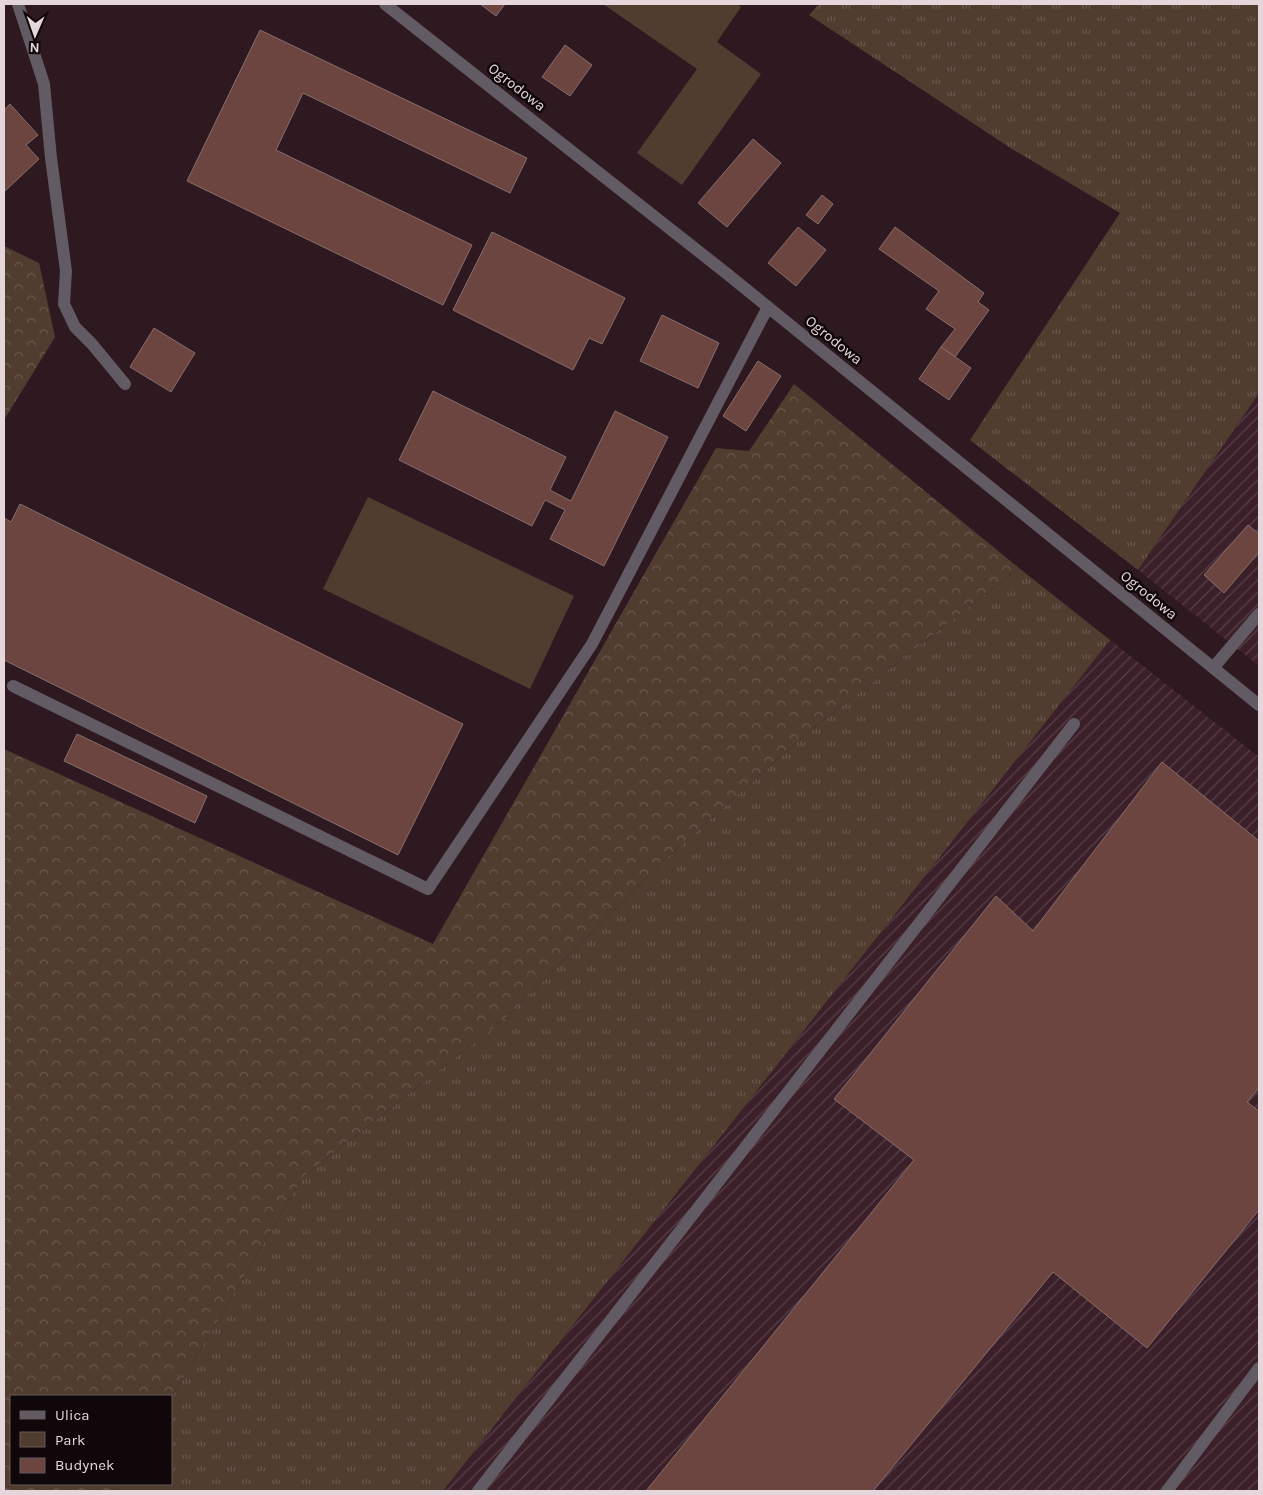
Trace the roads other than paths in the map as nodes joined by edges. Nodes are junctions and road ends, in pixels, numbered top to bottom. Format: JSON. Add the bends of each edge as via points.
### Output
{"nodes":[{"id":1,"x":18,"y":4,"type":"edge"},
{"id":2,"x":385,"y":4,"type":"edge"},
{"id":3,"x":768,"y":307,"type":"junction"},
{"id":4,"x":124,"y":384,"type":"dead end"},
{"id":5,"x":1259,"y":614,"type":"edge"},
{"id":6,"x":1213,"y":668,"type":"junction"},
{"id":7,"x":13,"y":686,"type":"dead end"},
{"id":8,"x":1259,"y":706,"type":"edge"},
{"id":9,"x":1074,"y":724,"type":"dead end"},
{"id":10,"x":1259,"y":1368,"type":"edge"},
{"id":11,"x":478,"y":1491,"type":"edge"},
{"id":12,"x":1167,"y":1491,"type":"edge"}],
"edges":[{"from":1,"to":4,"type":"street","via":[[44,84],[66,271],[64,304],[75,327]]},
{"from":2,"to":3,"type":"street","name":"Ogrodowa"},
{"from":3,"to":6,"type":"street","name":"Ogrodowa"},
{"from":3,"to":7,"type":"street","via":[[592,644],[428,889]]},
{"from":5,"to":6,"type":"street"},
{"from":6,"to":8,"type":"street","name":"Ogrodowa"},
{"from":9,"to":11,"type":"street"},
{"from":10,"to":12,"type":"street"}]}
